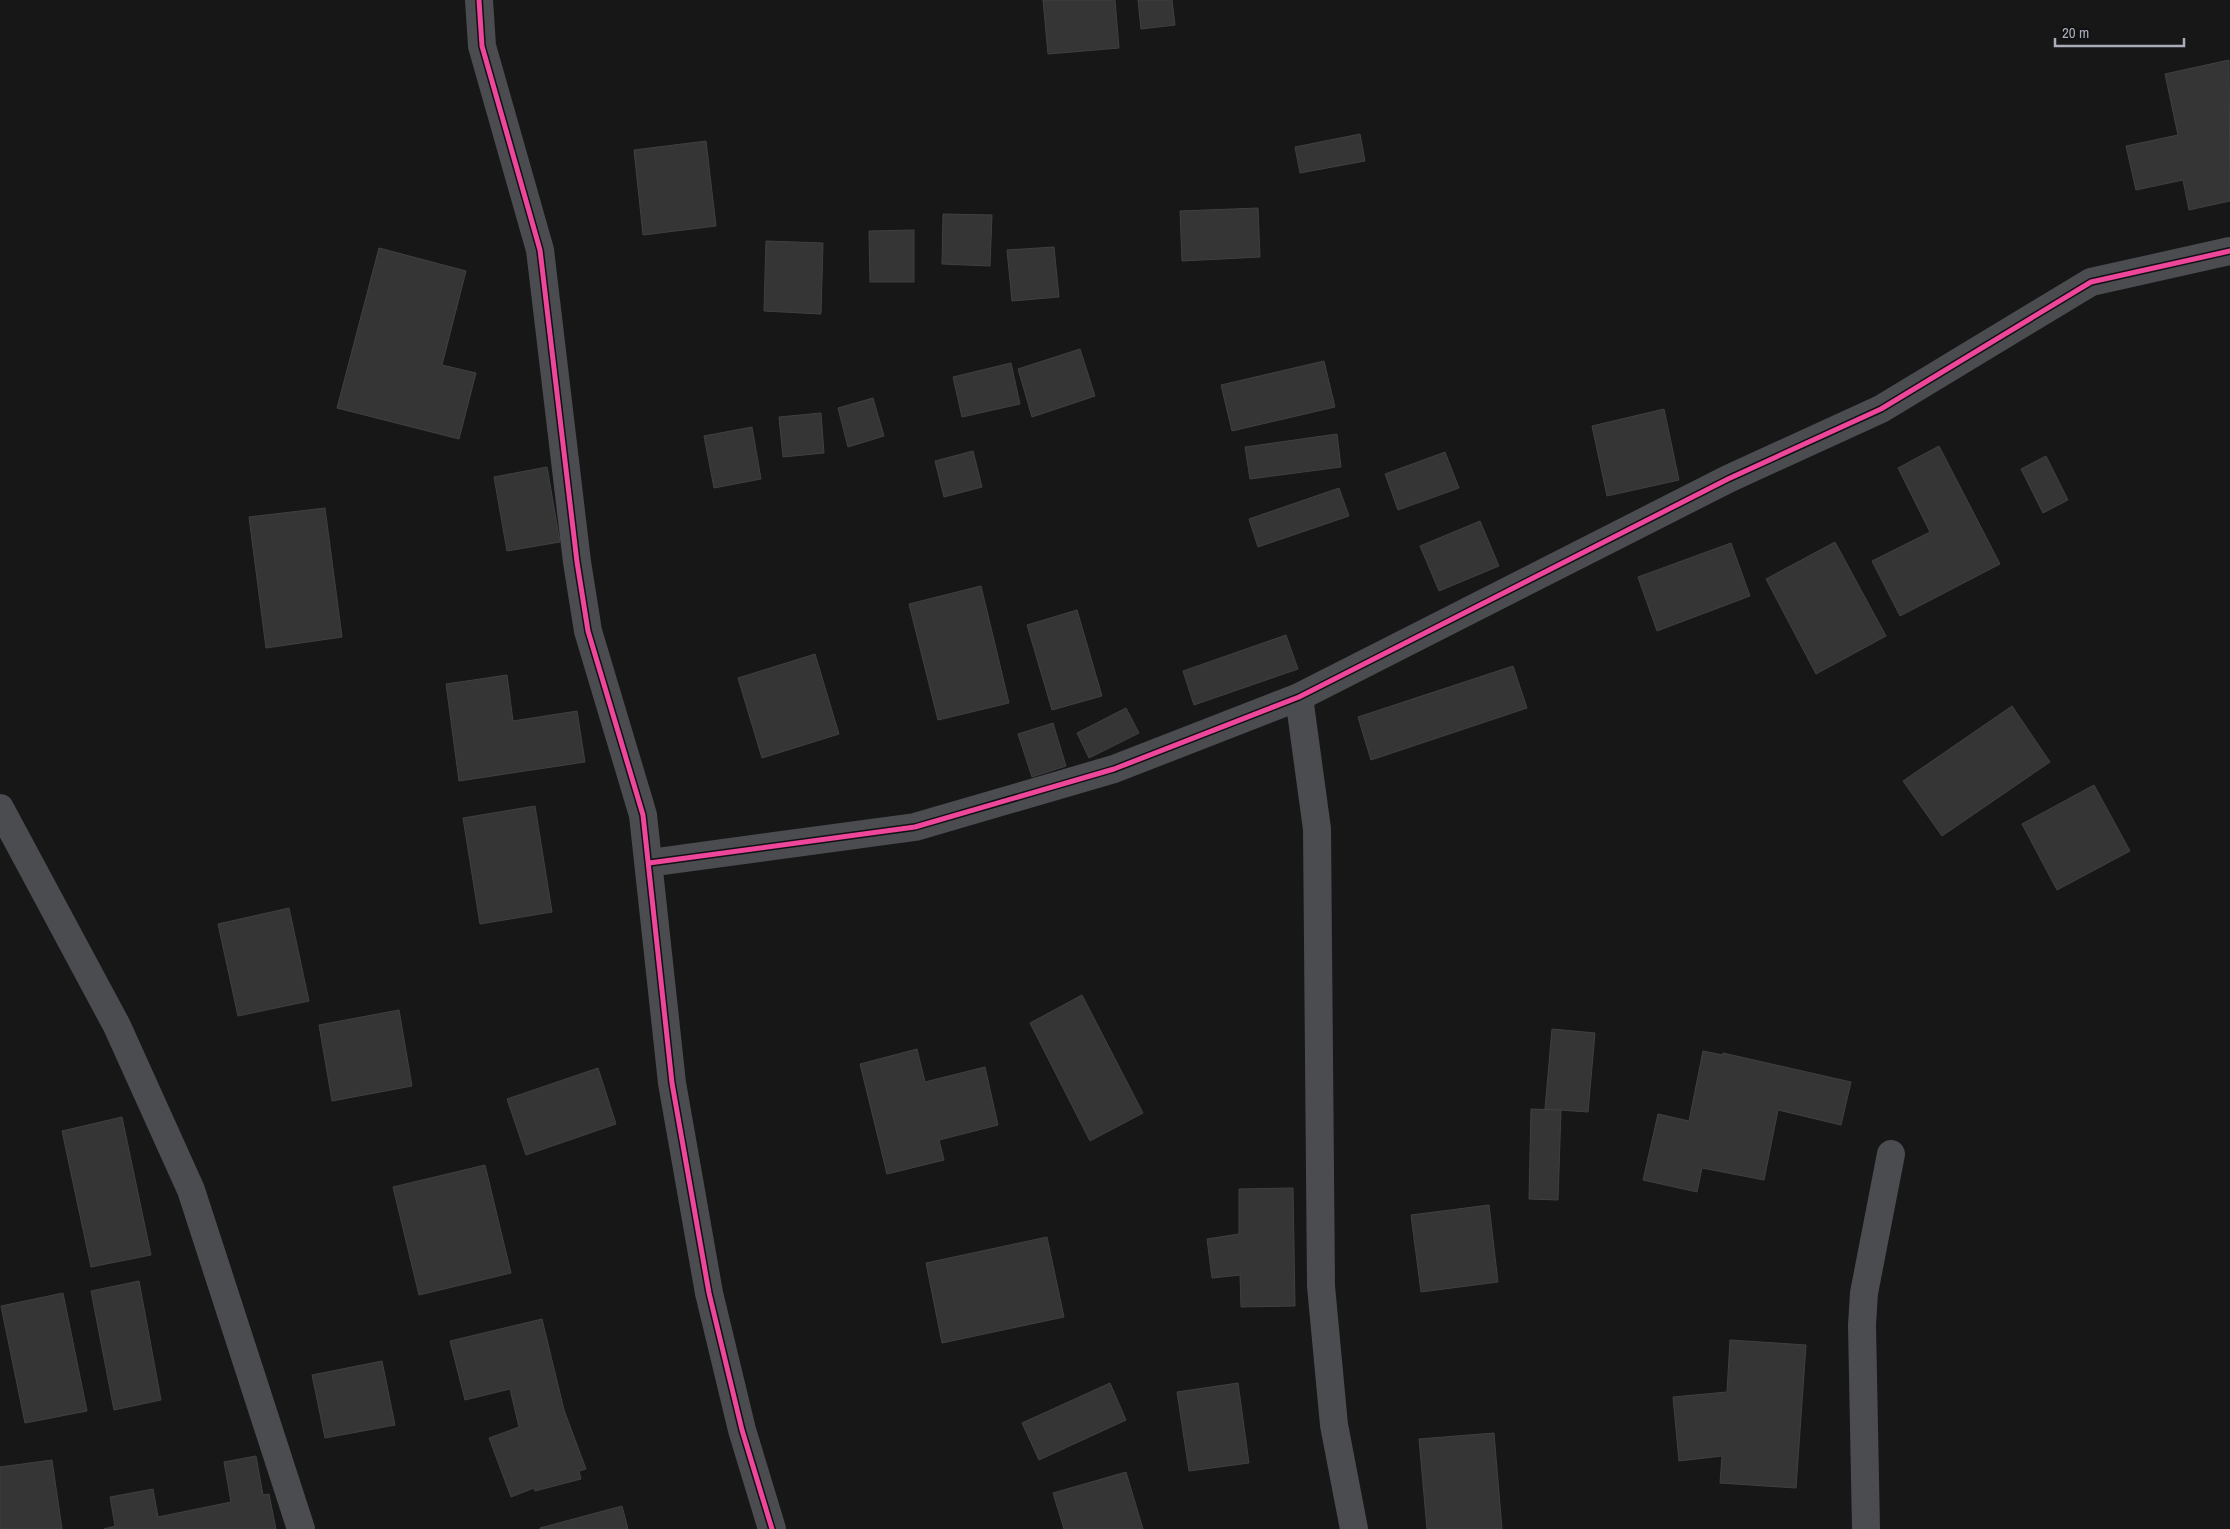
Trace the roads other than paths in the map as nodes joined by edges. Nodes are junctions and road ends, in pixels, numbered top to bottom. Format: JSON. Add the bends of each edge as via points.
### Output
{"nodes":[{"id":1,"x":479,"y":0,"type":"edge"},
{"id":2,"x":2230,"y":251,"type":"edge"},
{"id":3,"x":1299,"y":697,"type":"junction"},
{"id":4,"x":0,"y":808,"type":"edge"},
{"id":5,"x":649,"y":863,"type":"junction"},
{"id":6,"x":1891,"y":1154,"type":"dead end"},
{"id":7,"x":300,"y":1529,"type":"edge"},
{"id":8,"x":772,"y":1529,"type":"edge"},
{"id":9,"x":1354,"y":1529,"type":"edge"},
{"id":10,"x":1866,"y":1529,"type":"edge"}],
"edges":[{"from":1,"to":5,"type":"street","via":[[482,46],[540,250],[576,562],[588,631],[643,815]]},
{"from":2,"to":3,"type":"street","via":[[2091,282],[1881,409],[1728,479]]},
{"from":3,"to":5,"type":"street","via":[[1114,769],[915,827]]},
{"from":3,"to":9,"type":"street","via":[[1317,829],[1321,1286],[1334,1425]]},
{"from":4,"to":7,"type":"street","via":[[117,1026],[191,1190]]},
{"from":5,"to":8,"type":"street","via":[[672,1083],[709,1292],[742,1430]]},
{"from":6,"to":10,"type":"street","via":[[1864,1293]]}]}
